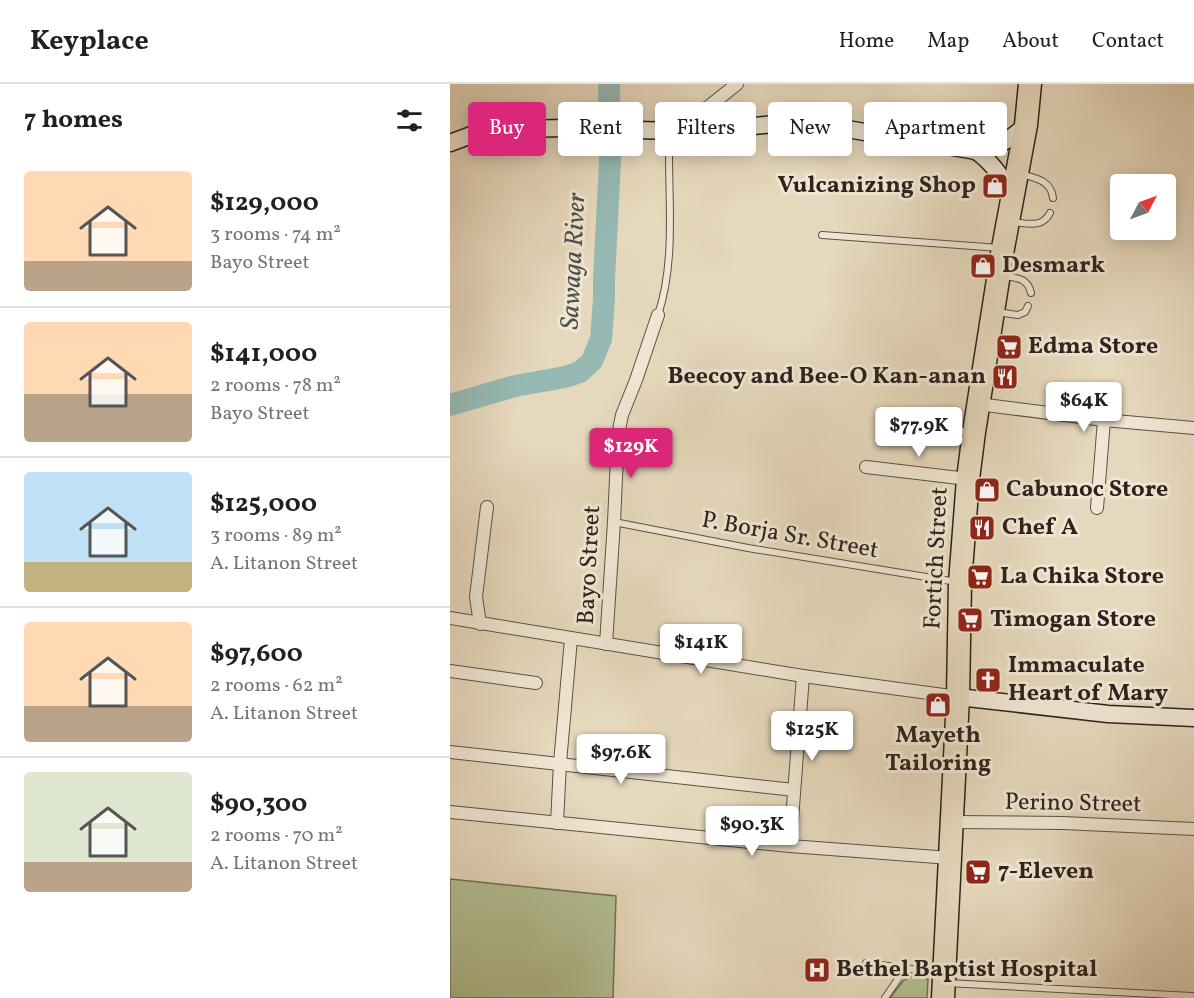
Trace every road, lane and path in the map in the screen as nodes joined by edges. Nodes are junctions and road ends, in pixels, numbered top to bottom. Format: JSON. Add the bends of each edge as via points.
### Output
{"nodes":[{"id":1,"x":737,"y":84,"type":"edge"},
{"id":2,"x":1030,"y":84,"type":"edge"},
{"id":3,"x":714,"y":102,"type":"edge"},
{"id":4,"x":1026,"y":125,"type":"junction"},
{"id":5,"x":756,"y":126,"type":"edge"},
{"id":6,"x":655,"y":130,"type":"edge"},
{"id":7,"x":864,"y":132,"type":"edge"},
{"id":8,"x":1007,"y":141,"type":"edge"},
{"id":9,"x":450,"y":143,"type":"edge"},
{"id":10,"x":669,"y":156,"type":"edge"},
{"id":11,"x":983,"y":156,"type":"edge"},
{"id":12,"x":1017,"y":173,"type":"junction"},
{"id":13,"x":1012,"y":198,"type":"junction"},
{"id":14,"x":1053,"y":198,"type":"dead end"},
{"id":15,"x":1050,"y":213,"type":"dead end"},
{"id":16,"x":1008,"y":221,"type":"junction"},
{"id":17,"x":822,"y":236,"type":"dead end"},
{"id":18,"x":1003,"y":248,"type":"junction"},
{"id":19,"x":999,"y":275,"type":"junction"},
{"id":20,"x":1031,"y":293,"type":"dead end"},
{"id":21,"x":1028,"y":306,"type":"dead end"},
{"id":22,"x":993,"y":312,"type":"junction"},
{"id":23,"x":658,"y":315,"type":"joint"},
{"id":24,"x":978,"y":404,"type":"junction"},
{"id":25,"x":1104,"y":420,"type":"junction"},
{"id":26,"x":930,"y":427,"type":"dead end"},
{"id":27,"x":1194,"y":428,"type":"edge"},
{"id":28,"x":974,"y":432,"type":"junction"},
{"id":29,"x":866,"y":467,"type":"dead end"},
{"id":30,"x":968,"y":479,"type":"junction"},
{"id":31,"x":487,"y":507,"type":"dead end"},
{"id":32,"x":1097,"y":508,"type":"dead end"},
{"id":33,"x":614,"y":522,"type":"junction"},
{"id":34,"x":960,"y":583,"type":"junction"},
{"id":35,"x":450,"y":618,"type":"edge"},
{"id":36,"x":480,"y":624,"type":"junction"},
{"id":37,"x":571,"y":639,"type":"junction"},
{"id":38,"x":606,"y":644,"type":"junction"},
{"id":39,"x":450,"y":670,"type":"edge"},
{"id":40,"x":803,"y":676,"type":"junction"},
{"id":41,"x":536,"y":683,"type":"dead end"},
{"id":42,"x":958,"y":697,"type":"junction"},
{"id":43,"x":1194,"y":718,"type":"edge"},
{"id":44,"x":450,"y":752,"type":"edge"},
{"id":45,"x":560,"y":763,"type":"junction"},
{"id":46,"x":794,"y":790,"type":"junction"},
{"id":47,"x":450,"y":812,"type":"edge"},
{"id":48,"x":952,"y":822,"type":"junction"},
{"id":49,"x":557,"y":823,"type":"junction"},
{"id":50,"x":1194,"y":829,"type":"edge"},
{"id":51,"x":790,"y":846,"type":"junction"},
{"id":52,"x":950,"y":858,"type":"junction"},
{"id":53,"x":866,"y":963,"type":"dead end"},
{"id":54,"x":905,"y":969,"type":"junction"},
{"id":55,"x":944,"y":985,"type":"edge"},
{"id":56,"x":1192,"y":996,"type":"dead end"},
{"id":57,"x":885,"y":998,"type":"edge"}],
"edges":[{"from":1,"to":3,"type":"street"},
{"from":2,"to":4,"type":"highway","name":"Fortich Street"},
{"from":4,"to":8,"type":"main road"},
{"from":4,"to":12,"type":"highway","name":"Fortich Street"},
{"from":5,"to":7,"type":"main road","via":[[812,123]]},
{"from":6,"to":9,"type":"main road","via":[[496,130]]},
{"from":10,"to":23,"type":"lane","via":[[669,243]]},
{"from":11,"to":13,"type":"main road","via":[[998,171]]},
{"from":12,"to":13,"type":"highway","name":"Fortich Street"},
{"from":12,"to":14,"type":"lane","via":[[1045,182]]},
{"from":13,"to":16,"type":"highway","name":"Fortich Street"},
{"from":15,"to":16,"type":"lane","via":[[1039,224]]},
{"from":16,"to":18,"type":"highway","name":"Fortich Street"},
{"from":17,"to":18,"type":"lane"},
{"from":18,"to":19,"type":"highway","name":"Fortich Street"},
{"from":19,"to":20,"type":"lane","via":[[1023,279]]},
{"from":19,"to":22,"type":"highway","name":"Fortich Street"},
{"from":21,"to":22,"type":"lane","via":[[1018,315]]},
{"from":22,"to":24,"type":"highway","name":"Fortich Street"},
{"from":23,"to":33,"type":"street","name":"Bayo Street","via":[[622,415]]},
{"from":24,"to":25,"type":"street"},
{"from":24,"to":28,"type":"highway","name":"Fortich Street"},
{"from":25,"to":27,"type":"street"},
{"from":25,"to":32,"type":"street"},
{"from":26,"to":28,"type":"lane"},
{"from":28,"to":30,"type":"highway","name":"Fortich Street"},
{"from":29,"to":30,"type":"street"},
{"from":30,"to":34,"type":"highway","name":"Fortich Street"},
{"from":31,"to":36,"type":"street","via":[[476,597]]},
{"from":33,"to":34,"type":"lane","name":"P. Borja Sr. Street"},
{"from":33,"to":38,"type":"street","name":"Bayo Street"},
{"from":34,"to":42,"type":"highway","name":"Fortich Street"},
{"from":35,"to":36,"type":"street"},
{"from":36,"to":37,"type":"street"},
{"from":37,"to":38,"type":"street"},
{"from":37,"to":45,"type":"street"},
{"from":38,"to":40,"type":"street"},
{"from":39,"to":41,"type":"street"},
{"from":40,"to":42,"type":"street"},
{"from":40,"to":46,"type":"street"},
{"from":42,"to":43,"type":"main road","via":[[1108,714]]},
{"from":42,"to":48,"type":"highway","name":"Fortich Street"},
{"from":44,"to":45,"type":"street"},
{"from":45,"to":46,"type":"street"},
{"from":45,"to":49,"type":"street"},
{"from":46,"to":51,"type":"street"},
{"from":47,"to":49,"type":"street"},
{"from":48,"to":50,"type":"street","name":"Perino Street"},
{"from":48,"to":52,"type":"highway","name":"Fortich Street"},
{"from":49,"to":51,"type":"street"},
{"from":51,"to":52,"type":"street"},
{"from":52,"to":55,"type":"highway","name":"Fortich Street"},
{"from":53,"to":54,"type":"lane"},
{"from":54,"to":55,"type":"lane"},
{"from":54,"to":57,"type":"lane"},
{"from":55,"to":56,"type":"lane"}]}
